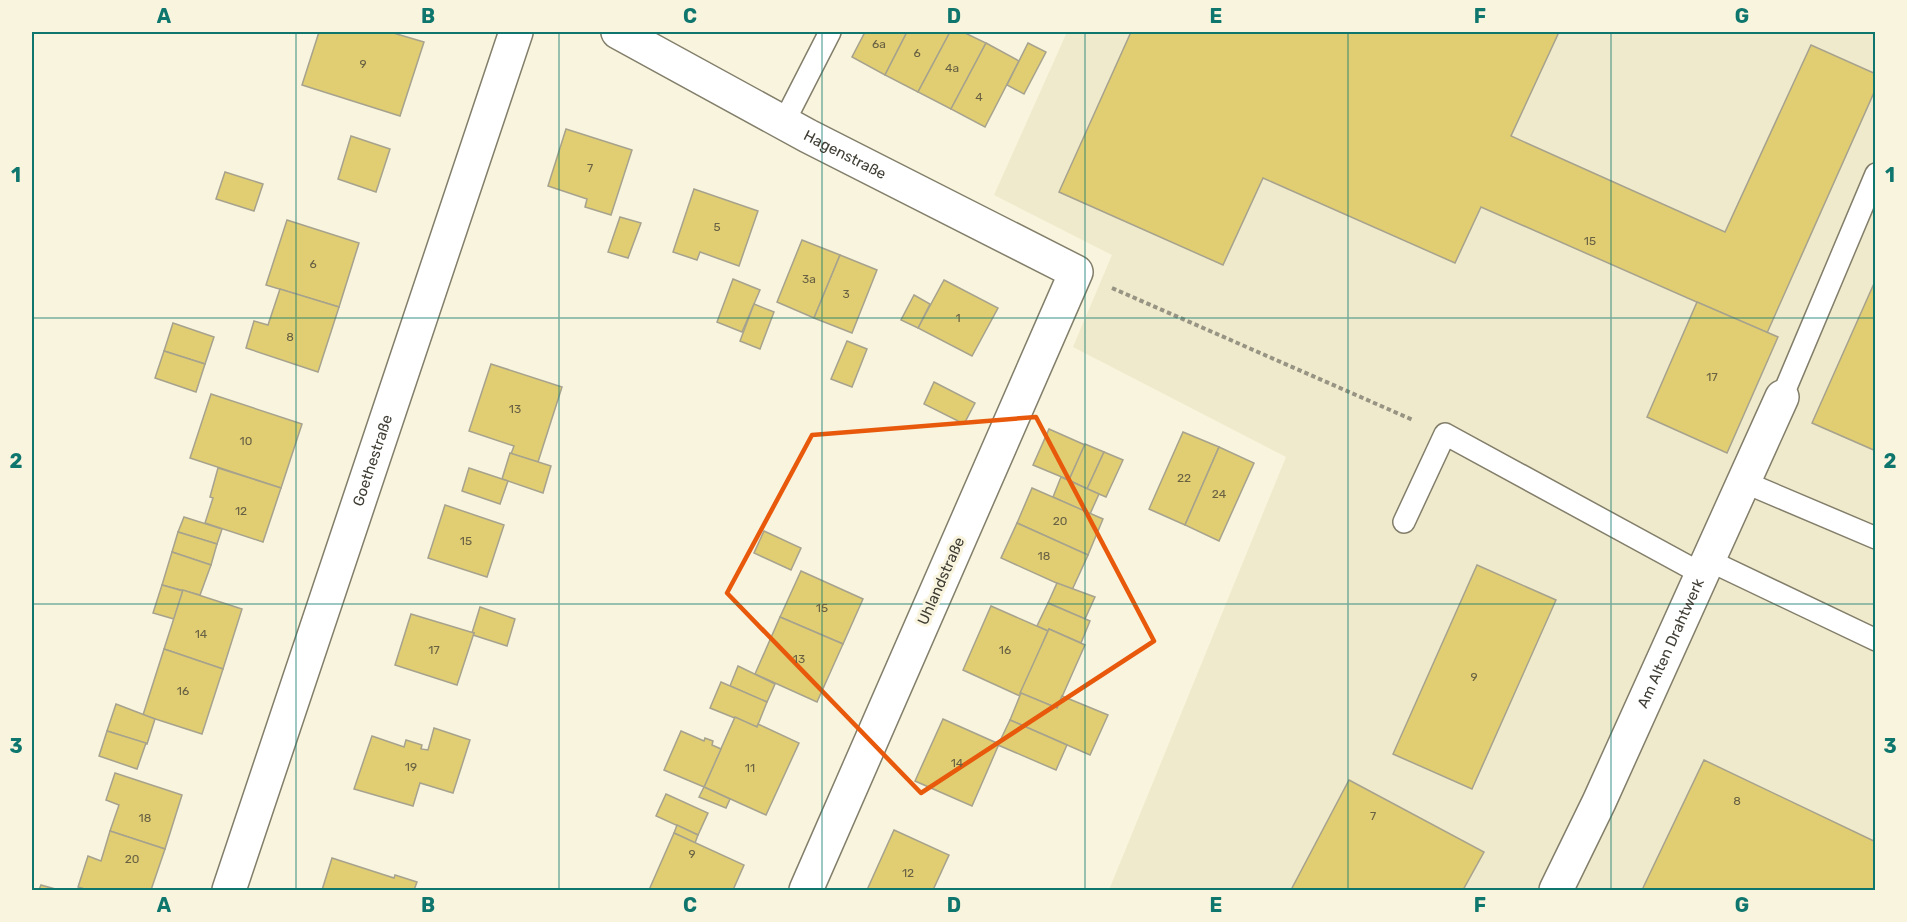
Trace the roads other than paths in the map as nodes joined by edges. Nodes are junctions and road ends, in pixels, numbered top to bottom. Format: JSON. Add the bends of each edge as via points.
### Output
{"nodes":[{"id":1,"x":516,"y":32,"type":"edge"},
{"id":2,"x":618,"y":32,"type":"edge"},
{"id":3,"x":830,"y":32,"type":"edge"},
{"id":4,"x":784,"y":122,"type":"junction"},
{"id":5,"x":1875,"y":174,"type":"edge"},
{"id":6,"x":1076,"y":272,"type":"joint"},
{"id":7,"x":1782,"y":397,"type":"joint"},
{"id":8,"x":1744,"y":482,"type":"junction"},
{"id":9,"x":1404,"y":522,"type":"dead end"},
{"id":10,"x":1875,"y":538,"type":"edge"},
{"id":11,"x":1705,"y":567,"type":"junction"},
{"id":12,"x":1875,"y":640,"type":"edge"},
{"id":13,"x":229,"y":891,"type":"edge"},
{"id":14,"x":806,"y":891,"type":"edge"},
{"id":15,"x":1556,"y":891,"type":"edge"}],
"edges":[{"from":1,"to":13,"type":"street","name":"Goethestraße"},
{"from":2,"to":4,"type":"street","name":"Hagenstraße"},
{"from":3,"to":4,"type":"lane"},
{"from":4,"to":6,"type":"street","name":"Hagenstraße"},
{"from":5,"to":7,"type":"lane"},
{"from":6,"to":14,"type":"street","name":"Uhlandstraße"},
{"from":7,"to":8,"type":"street","name":"Am Alten Drahtwerk"},
{"from":8,"to":10,"type":"lane"},
{"from":8,"to":11,"type":"street","name":"Am Alten Drahtwerk"},
{"from":9,"to":11,"type":"lane","via":[[1445,434]]},
{"from":11,"to":12,"type":"lane"},
{"from":11,"to":15,"type":"street","name":"Am Alten Drahtwerk"}]}
